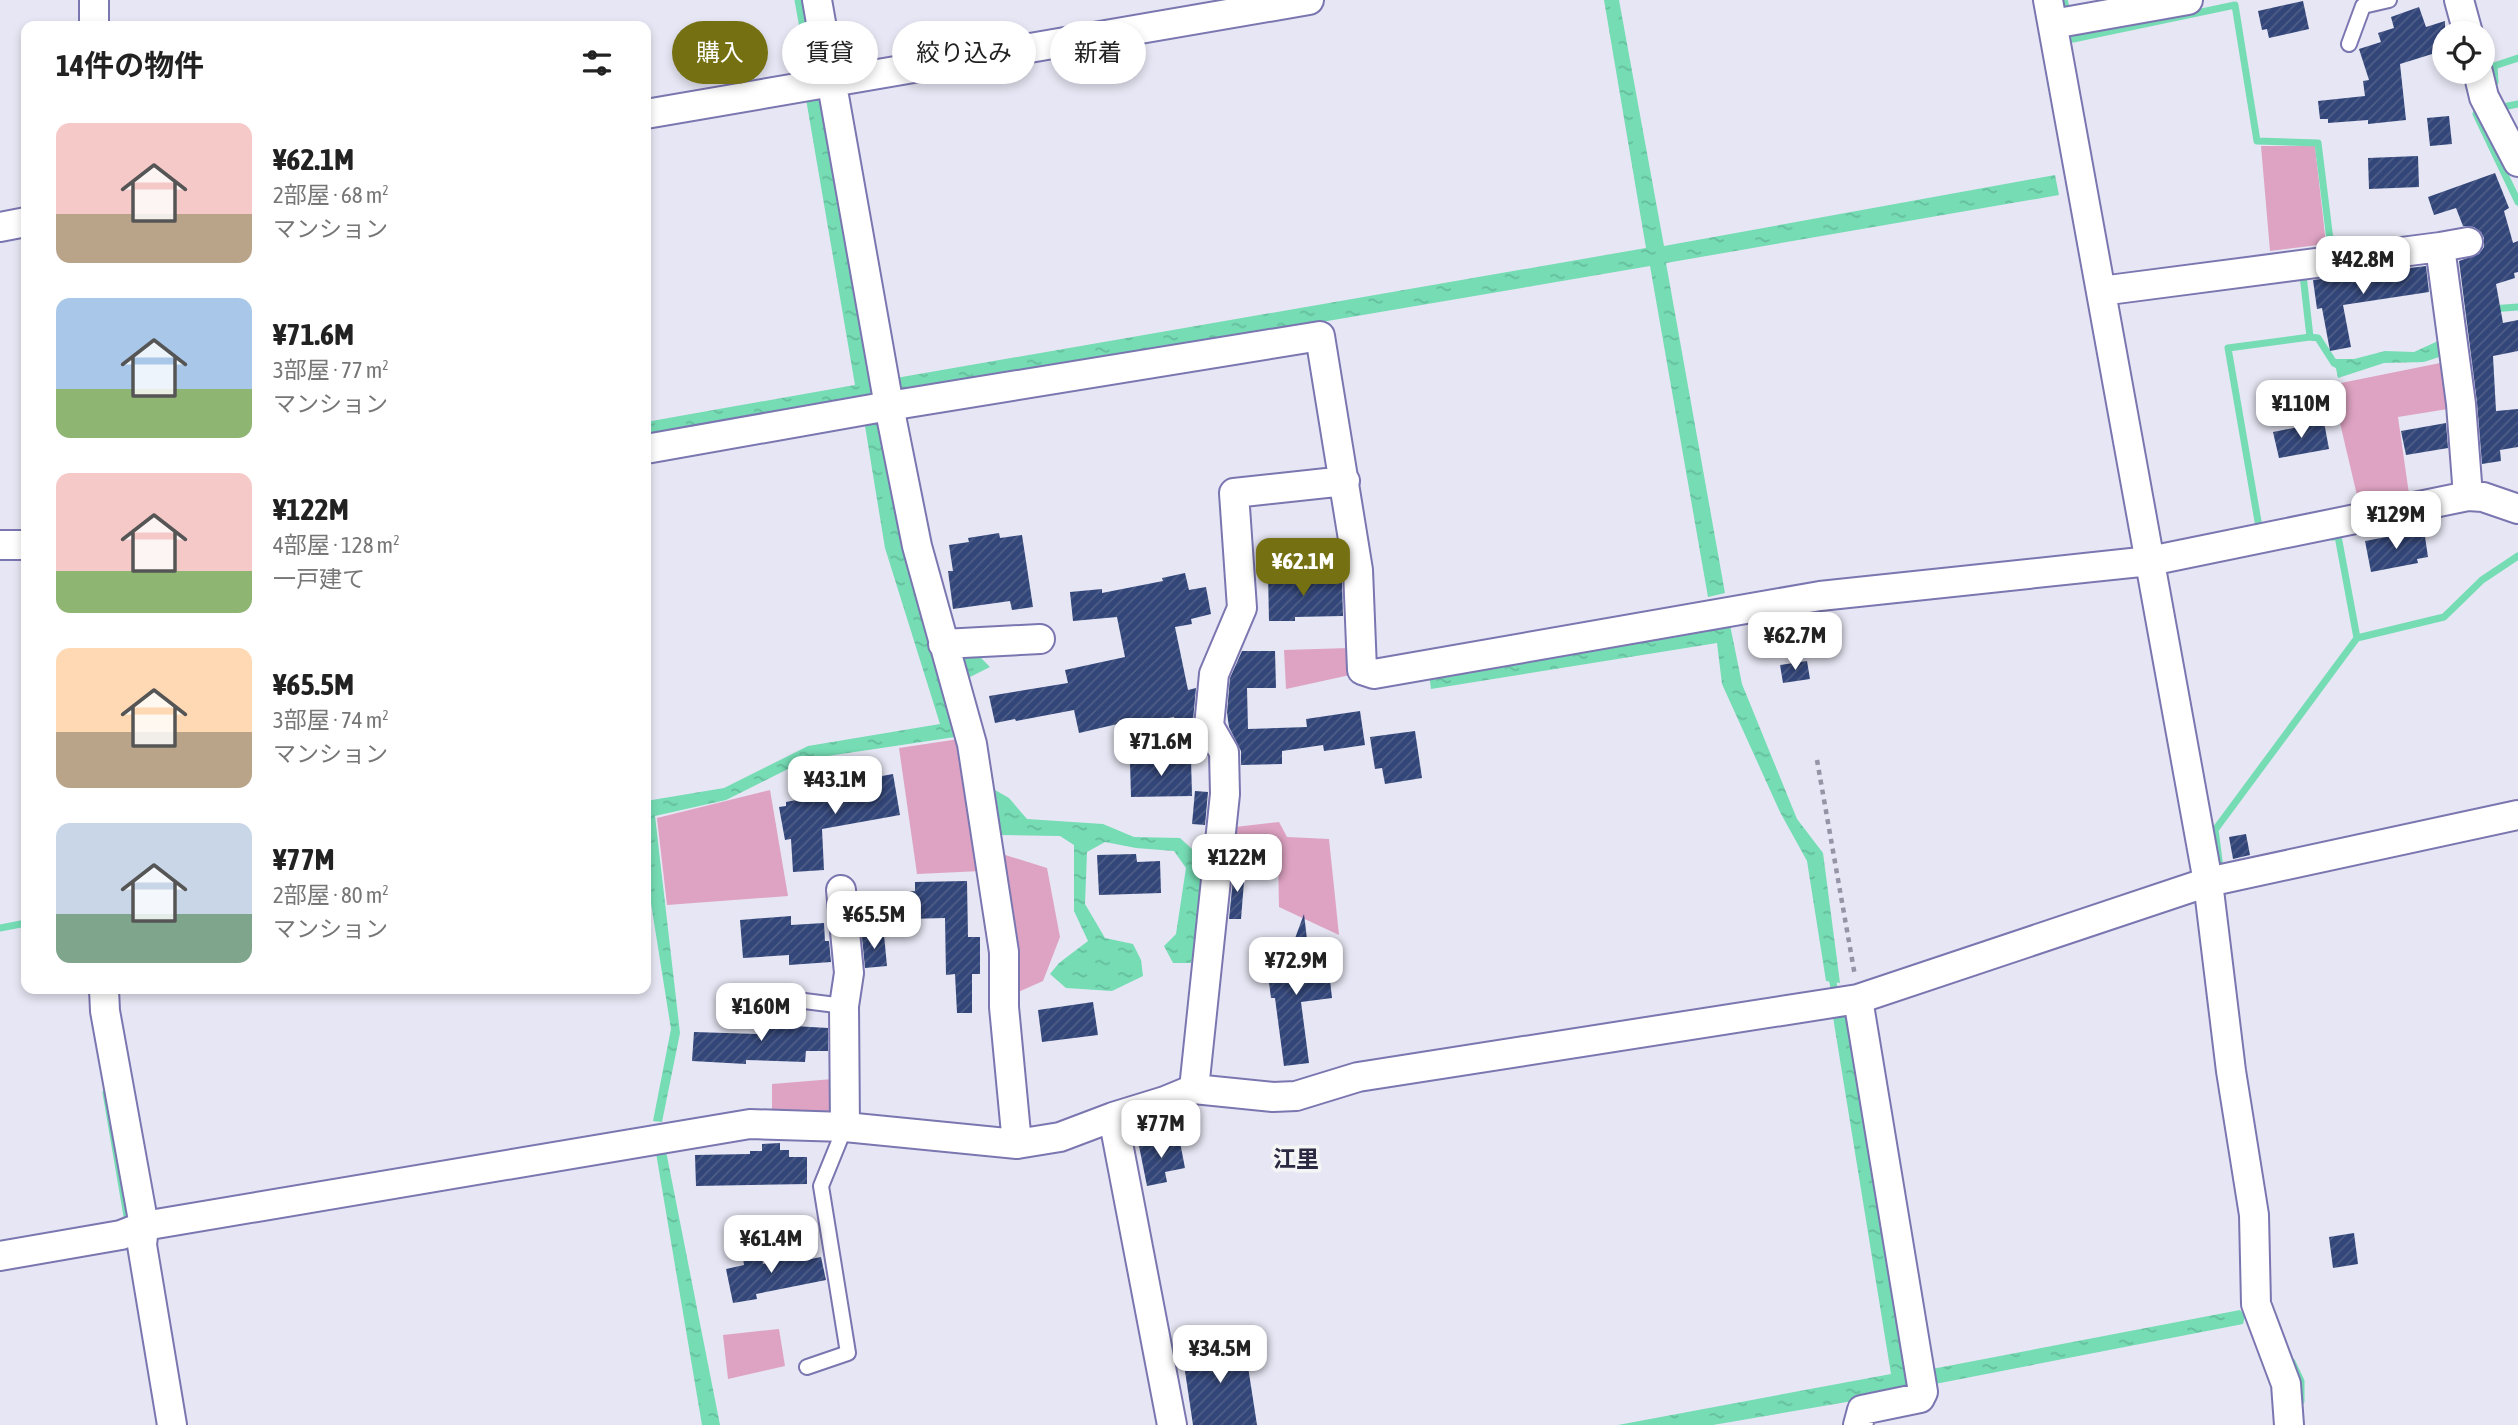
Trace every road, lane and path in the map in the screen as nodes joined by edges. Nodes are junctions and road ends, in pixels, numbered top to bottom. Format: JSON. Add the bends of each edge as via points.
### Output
{"nodes":[{"id":1,"x":94,"y":0,"type":"edge"},
{"id":2,"x":817,"y":0,"type":"edge"},
{"id":3,"x":1309,"y":0,"type":"edge"},
{"id":4,"x":2188,"y":0,"type":"edge"},
{"id":5,"x":2389,"y":0,"type":"edge"},
{"id":6,"x":2459,"y":0,"type":"edge"},
{"id":7,"x":2051,"y":12,"type":"edge"},
{"id":8,"x":94,"y":21,"type":"edge"},
{"id":9,"x":821,"y":21,"type":"edge"},
{"id":10,"x":2465,"y":21,"type":"edge"},
{"id":11,"x":2348,"y":44,"type":"dead end"},
{"id":12,"x":878,"y":73,"type":"edge"},
{"id":13,"x":814,"y":84,"type":"edge"},
{"id":14,"x":831,"y":84,"type":"edge"},
{"id":15,"x":2481,"y":84,"type":"edge"},
{"id":16,"x":651,"y":113,"type":"edge"},
{"id":17,"x":2507,"y":121,"type":"edge"},
{"id":18,"x":2518,"y":162,"type":"edge"},
{"id":19,"x":21,"y":223,"type":"edge"},
{"id":20,"x":0,"y":227,"type":"edge"},
{"id":21,"x":2468,"y":242,"type":"dead end"},
{"id":22,"x":2440,"y":247,"type":"junction"},
{"id":23,"x":2101,"y":291,"type":"junction"},
{"id":24,"x":876,"y":408,"type":"junction"},
{"id":25,"x":651,"y":448,"type":"edge"},
{"id":26,"x":1345,"y":481,"type":"junction"},
{"id":27,"x":2468,"y":496,"type":"junction"},
{"id":28,"x":2518,"y":509,"type":"edge"},
{"id":29,"x":0,"y":545,"type":"edge"},
{"id":30,"x":21,"y":545,"type":"edge"},
{"id":31,"x":2150,"y":561,"type":"junction"},
{"id":32,"x":1040,"y":639,"type":"dead end"},
{"id":33,"x":943,"y":644,"type":"junction"},
{"id":34,"x":1817,"y":760,"type":"dead end"},
{"id":35,"x":2518,"y":815,"type":"edge"},
{"id":36,"x":2208,"y":882,"type":"junction"},
{"id":37,"x":841,"y":890,"type":"dead end"},
{"id":38,"x":104,"y":994,"type":"edge"},
{"id":39,"x":757,"y":995,"type":"dead end"},
{"id":40,"x":1846,"y":996,"type":"junction"},
{"id":41,"x":844,"y":1006,"type":"junction"},
{"id":42,"x":1194,"y":1089,"type":"junction"},
{"id":43,"x":1112,"y":1117,"type":"junction"},
{"id":44,"x":845,"y":1127,"type":"junction"},
{"id":45,"x":1017,"y":1144,"type":"junction"},
{"id":46,"x":144,"y":1226,"type":"junction"},
{"id":47,"x":0,"y":1256,"type":"edge"},
{"id":48,"x":807,"y":1367,"type":"dead end"},
{"id":49,"x":1867,"y":1414,"type":"edge"},
{"id":50,"x":172,"y":1425,"type":"edge"},
{"id":51,"x":1171,"y":1425,"type":"edge"},
{"id":52,"x":2289,"y":1425,"type":"edge"}],
"edges":[{"from":1,"to":8,"type":"street"},
{"from":2,"to":9,"type":"street"},
{"from":3,"to":12,"type":"street"},
{"from":4,"to":7,"type":"street"},
{"from":5,"to":11,"type":"lane","via":[[2363,6]]},
{"from":6,"to":10,"type":"street"},
{"from":7,"to":23,"type":"street"},
{"from":13,"to":16,"type":"street"},
{"from":14,"to":24,"type":"street"},
{"from":15,"to":17,"type":"street"},
{"from":17,"to":18,"type":"street"},
{"from":19,"to":20,"type":"street"},
{"from":21,"to":22,"type":"street"},
{"from":22,"to":23,"type":"street"},
{"from":22,"to":27,"type":"street"},
{"from":23,"to":31,"type":"street"},
{"from":24,"to":25,"type":"street"},
{"from":24,"to":26,"type":"street","via":[[1320,336]]},
{"from":24,"to":33,"type":"street"},
{"from":26,"to":31,"type":"street","via":[[1358,569],[1362,670],[1374,674],[1819,596]]},
{"from":26,"to":42,"type":"street","via":[[1234,493],[1242,608],[1214,674],[1209,726],[1224,752],[1225,794]]},
{"from":27,"to":28,"type":"street"},
{"from":27,"to":31,"type":"street"},
{"from":29,"to":30,"type":"street"},
{"from":31,"to":36,"type":"street"},
{"from":32,"to":33,"type":"street"},
{"from":33,"to":45,"type":"street","via":[[972,744],[992,869]]},
{"from":34,"to":40,"type":"path"},
{"from":35,"to":36,"type":"street"},
{"from":36,"to":40,"type":"street"},
{"from":36,"to":52,"type":"street","via":[[2254,1215],[2256,1304],[2286,1384]]},
{"from":37,"to":41,"type":"street","via":[[849,973]]},
{"from":38,"to":46,"type":"street"},
{"from":39,"to":41,"type":"lane"},
{"from":40,"to":42,"type":"street","via":[[1358,1077],[1296,1096]]},
{"from":40,"to":49,"type":"street","via":[[1923,1392],[1920,1398]]},
{"from":41,"to":44,"type":"street"},
{"from":42,"to":43,"type":"street"},
{"from":43,"to":45,"type":"street","via":[[1060,1137]]},
{"from":43,"to":51,"type":"street"},
{"from":44,"to":45,"type":"street"},
{"from":44,"to":46,"type":"street","via":[[750,1124]]},
{"from":44,"to":48,"type":"lane","via":[[821,1186],[848,1353]]},
{"from":46,"to":47,"type":"street","via":[[121,1235]]},
{"from":46,"to":50,"type":"street","via":[[142,1245]]}]}
